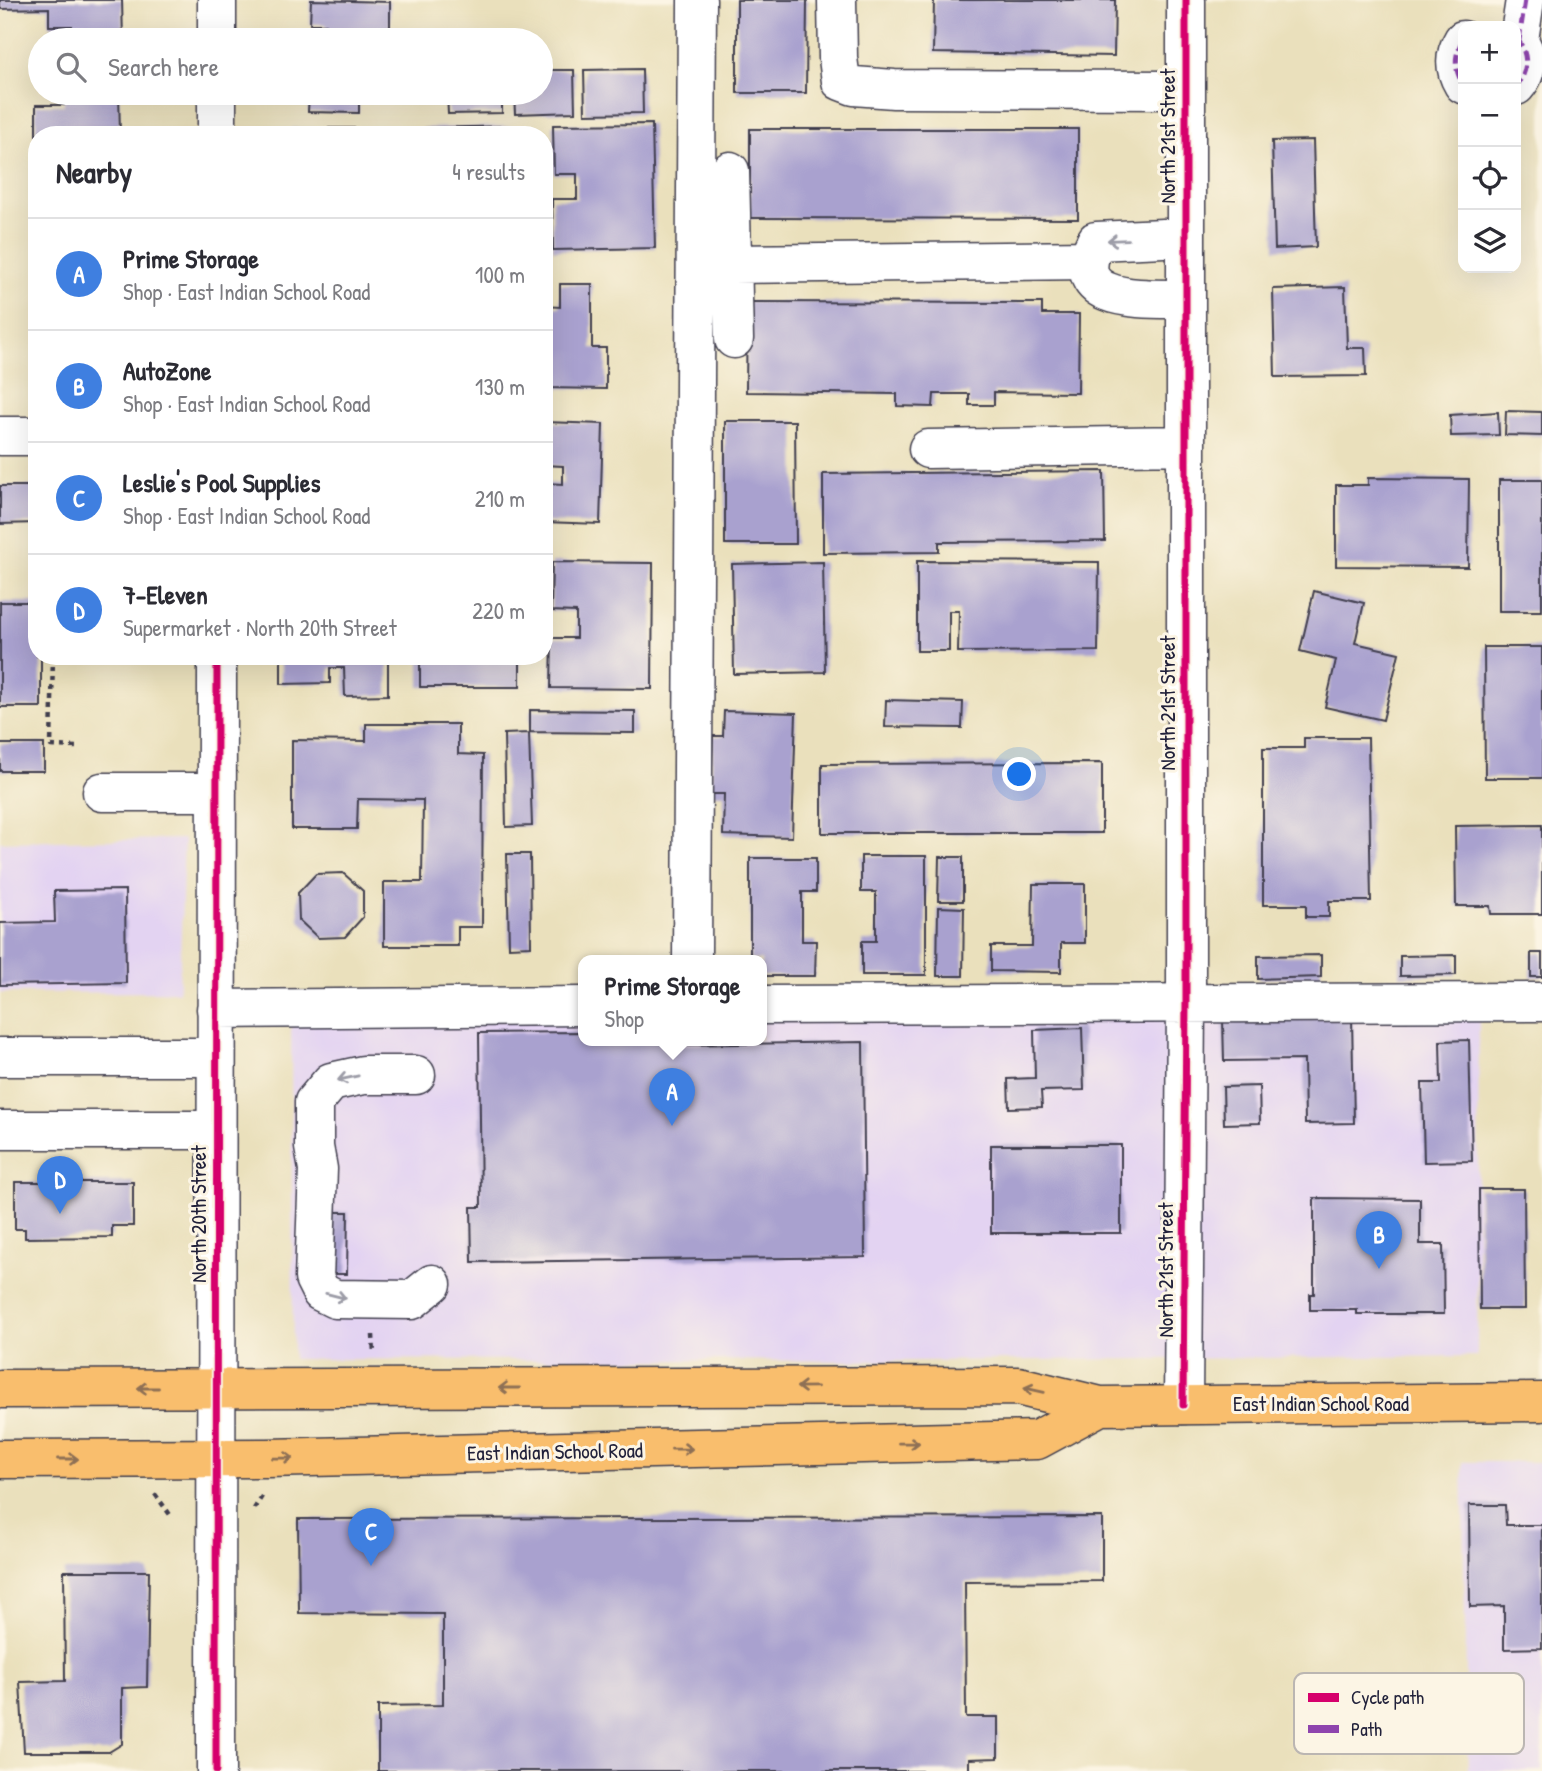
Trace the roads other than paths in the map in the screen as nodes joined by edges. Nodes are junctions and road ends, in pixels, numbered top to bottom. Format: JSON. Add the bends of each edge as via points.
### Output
{"nodes":[{"id":1,"x":218,"y":0,"type":"edge"},
{"id":2,"x":697,"y":0,"type":"edge"},
{"id":3,"x":837,"y":0,"type":"edge"},
{"id":4,"x":1186,"y":0,"type":"edge"},
{"id":5,"x":1525,"y":0,"type":"edge"},
{"id":6,"x":1521,"y":21,"type":"edge"},
{"id":7,"x":217,"y":28,"type":"edge"},
{"id":8,"x":1521,"y":45,"type":"edge"},
{"id":9,"x":1458,"y":51,"type":"edge"},
{"id":10,"x":1458,"y":74,"type":"edge"},
{"id":11,"x":1521,"y":78,"type":"edge"},
{"id":12,"x":1186,"y":90,"type":"junction"},
{"id":13,"x":217,"y":105,"type":"edge"},
{"id":14,"x":217,"y":126,"type":"edge"},
{"id":15,"x":730,"y":171,"type":"dead end"},
{"id":16,"x":1186,"y":237,"type":"junction"},
{"id":17,"x":1089,"y":260,"type":"junction"},
{"id":18,"x":733,"y":264,"type":"junction"},
{"id":19,"x":1186,"y":299,"type":"junction"},
{"id":20,"x":733,"y":338,"type":"dead end"},
{"id":21,"x":0,"y":436,"type":"edge"},
{"id":22,"x":28,"y":436,"type":"edge"},
{"id":23,"x":1186,"y":445,"type":"junction"},
{"id":24,"x":928,"y":449,"type":"dead end"},
{"id":25,"x":217,"y":665,"type":"edge"},
{"id":26,"x":103,"y":792,"type":"dead end"},
{"id":27,"x":217,"y":792,"type":"junction"},
{"id":28,"x":692,"y":955,"type":"edge"},
{"id":29,"x":1185,"y":1001,"type":"junction"},
{"id":30,"x":1542,"y":1002,"type":"edge"},
{"id":31,"x":767,"y":1005,"type":"edge"},
{"id":32,"x":578,"y":1006,"type":"edge"},
{"id":33,"x":216,"y":1009,"type":"junction"},
{"id":34,"x":0,"y":1057,"type":"edge"},
{"id":35,"x":216,"y":1057,"type":"junction"},
{"id":36,"x":416,"y":1075,"type":"dead end"},
{"id":37,"x":0,"y":1130,"type":"edge"},
{"id":38,"x":216,"y":1130,"type":"junction"},
{"id":39,"x":432,"y":1284,"type":"dead end"},
{"id":40,"x":216,"y":1388,"type":"junction"},
{"id":41,"x":0,"y":1389,"type":"edge"},
{"id":42,"x":1542,"y":1402,"type":"edge"},
{"id":43,"x":1183,"y":1405,"type":"junction"},
{"id":44,"x":1100,"y":1406,"type":"junction"},
{"id":45,"x":0,"y":1459,"type":"edge"},
{"id":46,"x":215,"y":1459,"type":"junction"},
{"id":47,"x":216,"y":1771,"type":"edge"}],
"edges":[{"from":1,"to":7,"type":"street"},
{"from":2,"to":28,"type":"street"},
{"from":3,"to":12,"type":"street","via":[[841,81],[854,86]]},
{"from":4,"to":12,"type":"street","name":"North 21st Street"},
{"from":5,"to":6,"type":"street"},
{"from":8,"to":11,"type":"street","via":[[1526,62]]},
{"from":9,"to":10,"type":"street"},
{"from":12,"to":16,"type":"street","name":"North 21st Street"},
{"from":13,"to":14,"type":"street"},
{"from":15,"to":18,"type":"street"},
{"from":16,"to":17,"type":"street","one_way":true,"via":[[1096,241]]},
{"from":16,"to":19,"type":"street","name":"North 21st Street"},
{"from":17,"to":18,"type":"street"},
{"from":17,"to":19,"type":"street","via":[[1090,276],[1103,291],[1121,298]]},
{"from":18,"to":20,"type":"street"},
{"from":19,"to":23,"type":"street","name":"North 21st Street"},
{"from":21,"to":22,"type":"street"},
{"from":23,"to":24,"type":"street"},
{"from":23,"to":29,"type":"street","name":"North 21st Street"},
{"from":25,"to":27,"type":"street","name":"North 20th Street"},
{"from":26,"to":27,"type":"street"},
{"from":27,"to":33,"type":"street","name":"North 20th Street"},
{"from":29,"to":30,"type":"street"},
{"from":29,"to":31,"type":"street"},
{"from":29,"to":43,"type":"street","name":"North 21st Street"},
{"from":32,"to":33,"type":"street"},
{"from":33,"to":35,"type":"street","name":"North 20th Street"},
{"from":34,"to":35,"type":"street"},
{"from":35,"to":38,"type":"street","name":"North 20th Street"},
{"from":36,"to":39,"type":"street","one_way":true,"via":[[363,1075],[331,1082],[314,1102],[318,1169],[314,1278],[321,1292],[335,1299],[412,1300]]},
{"from":37,"to":38,"type":"street"},
{"from":38,"to":40,"type":"street","name":"North 20th Street"},
{"from":40,"to":41,"type":"main road","name":"East Indian School Road","one_way":true},
{"from":44,"to":40,"type":"main road","name":"East Indian School Road","one_way":true,"via":[[1018,1386]]},
{"from":40,"to":46,"type":"street","name":"North 20th Street"},
{"from":42,"to":43,"type":"main road","name":"East Indian School Road"},
{"from":43,"to":44,"type":"main road","name":"East Indian School Road"},
{"from":46,"to":44,"type":"main road","name":"East Indian School Road","one_way":true,"via":[[1037,1440]]},
{"from":45,"to":46,"type":"main road","name":"East Indian School Road","one_way":true},
{"from":46,"to":47,"type":"street","name":"North 20th Street"}]}
